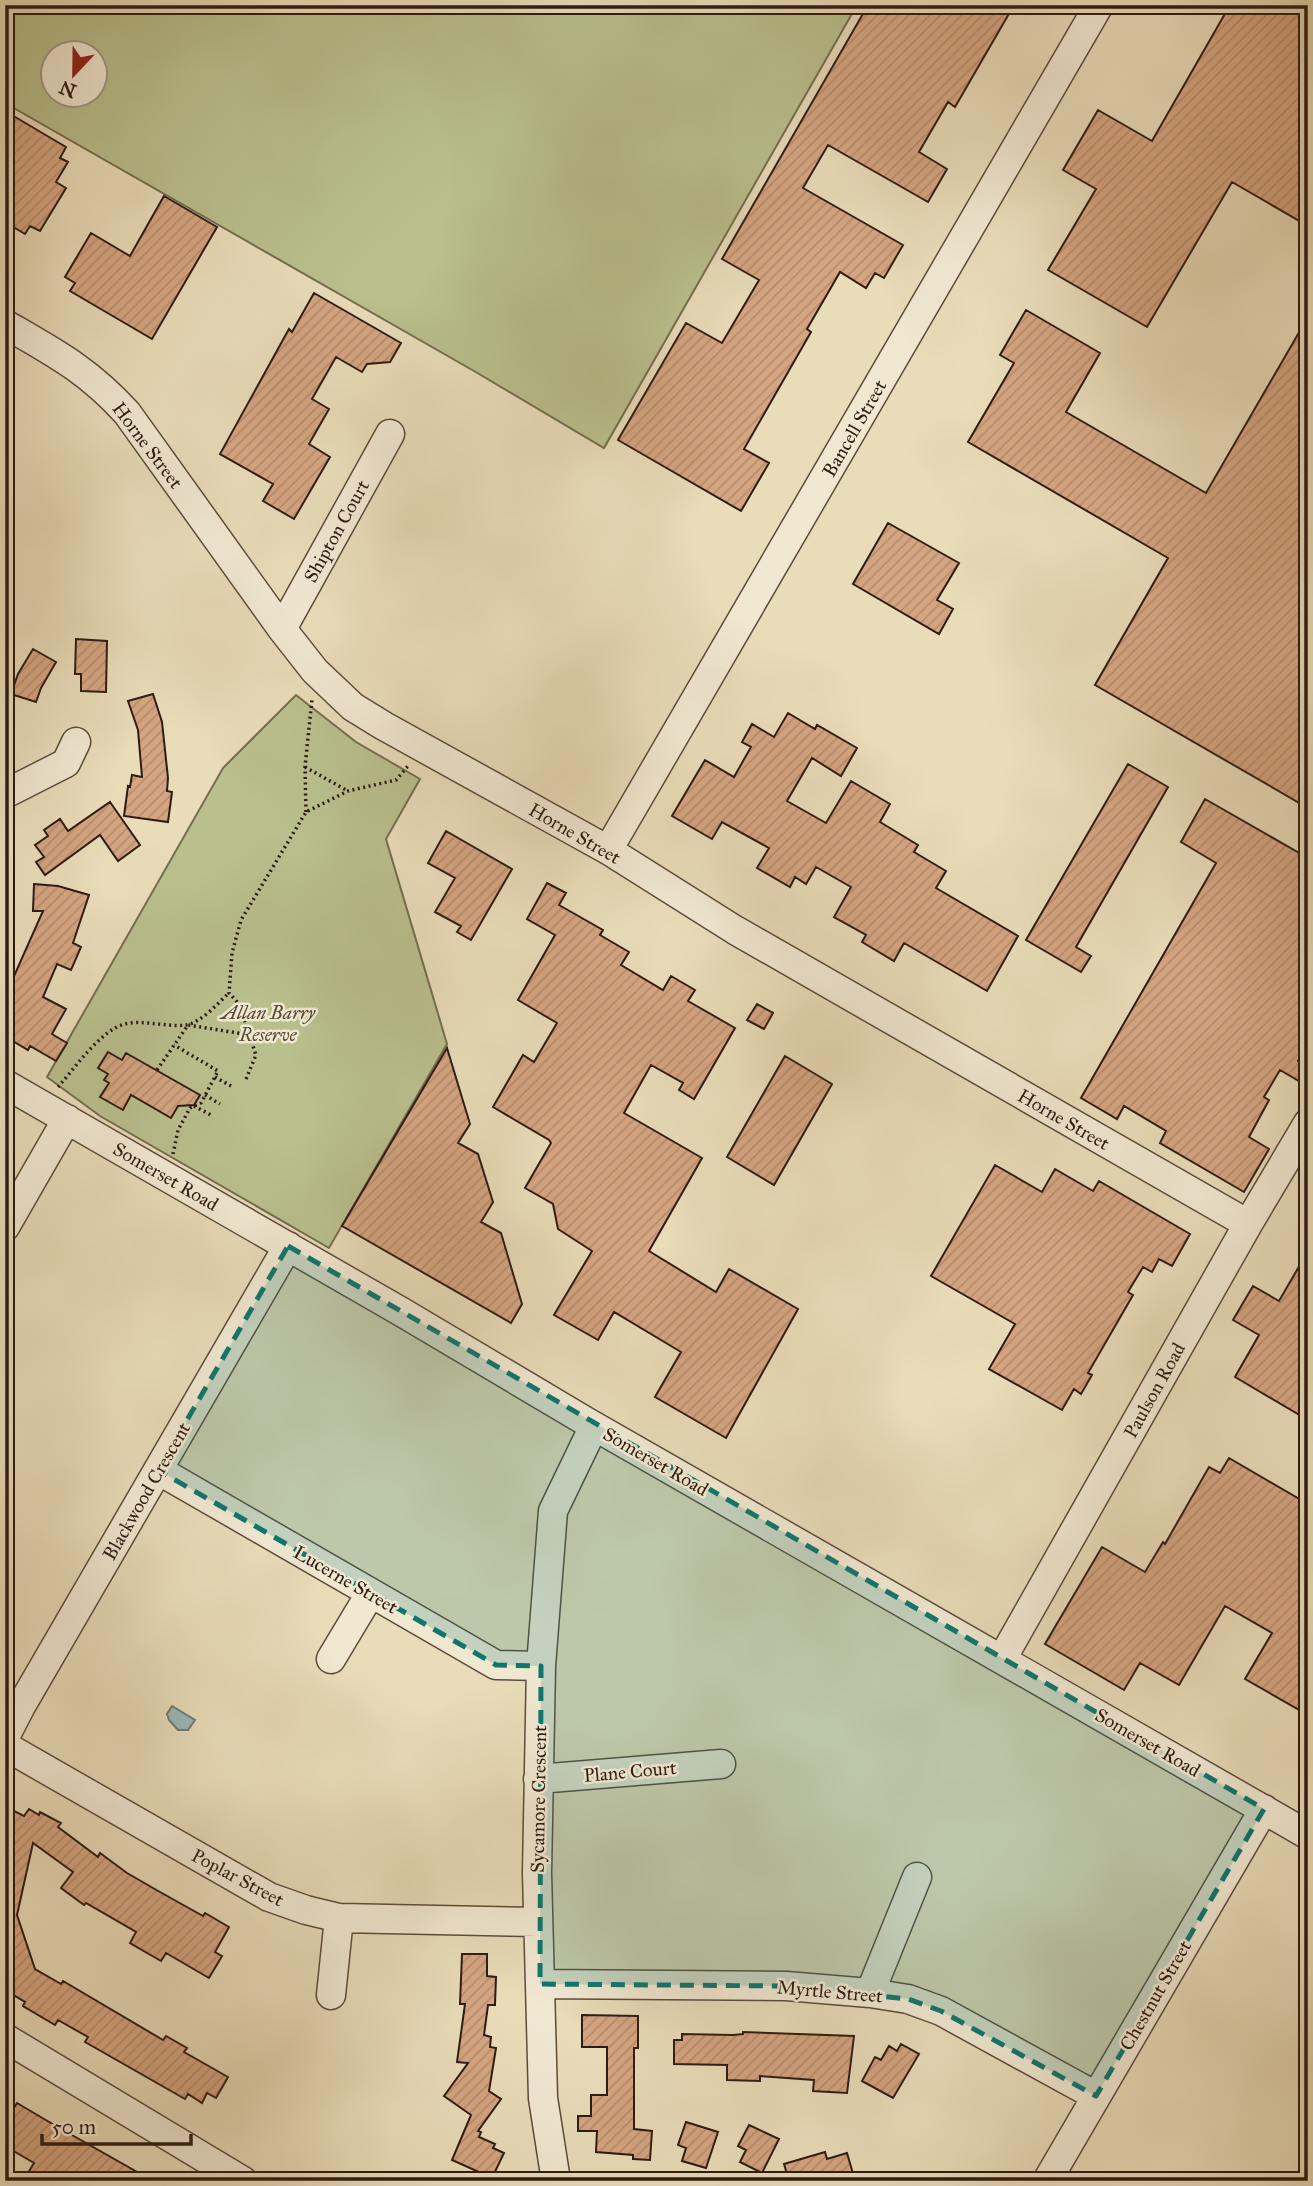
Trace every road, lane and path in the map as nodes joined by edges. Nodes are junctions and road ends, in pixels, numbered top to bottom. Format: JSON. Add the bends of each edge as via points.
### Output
{"nodes":[{"id":1,"x":1099,"y":5,"type":"edge"},
{"id":2,"x":5,"y":324,"type":"edge"},
{"id":3,"x":390,"y":434,"type":"dead end"},
{"id":4,"x":282,"y":629,"type":"junction"},
{"id":5,"x":315,"y":671,"type":"junction"},
{"id":6,"x":76,"y":742,"type":"dead end"},
{"id":7,"x":423,"y":748,"type":"junction"},
{"id":8,"x":305,"y":768,"type":"junction"},
{"id":9,"x":348,"y":791,"type":"junction"},
{"id":10,"x":5,"y":794,"type":"edge"},
{"id":11,"x":306,"y":812,"type":"junction"},
{"id":12,"x":608,"y":850,"type":"junction"},
{"id":13,"x":229,"y":993,"type":"junction"},
{"id":14,"x":188,"y":1025,"type":"junction"},
{"id":15,"x":250,"y":1035,"type":"junction"},
{"id":16,"x":174,"y":1045,"type":"junction"},
{"id":17,"x":157,"y":1070,"type":"dead end"},
{"id":18,"x":215,"y":1077,"type":"junction"},
{"id":19,"x":246,"y":1079,"type":"dead end"},
{"id":20,"x":5,"y":1084,"type":"edge"},
{"id":21,"x":231,"y":1086,"type":"dead end"},
{"id":22,"x":205,"y":1095,"type":"junction"},
{"id":23,"x":220,"y":1104,"type":"dead end"},
{"id":24,"x":43,"y":1105,"type":"junction"},
{"id":25,"x":194,"y":1106,"type":"junction"},
{"id":26,"x":213,"y":1116,"type":"dead end"},
{"id":27,"x":67,"y":1119,"type":"junction"},
{"id":28,"x":1308,"y":1123,"type":"edge"},
{"id":29,"x":163,"y":1174,"type":"junction"},
{"id":30,"x":1248,"y":1224,"type":"junction"},
{"id":31,"x":5,"y":1227,"type":"edge"},
{"id":32,"x":288,"y":1246,"type":"junction"},
{"id":33,"x":594,"y":1426,"type":"junction"},
{"id":34,"x":158,"y":1470,"type":"junction"},
{"id":35,"x":370,"y":1594,"type":"junction"},
{"id":36,"x":331,"y":1659,"type":"dead end"},
{"id":37,"x":1002,"y":1659,"type":"junction"},
{"id":38,"x":541,"y":1666,"type":"junction"},
{"id":39,"x":5,"y":1737,"type":"edge"},
{"id":40,"x":5,"y":1746,"type":"edge"},
{"id":41,"x":721,"y":1764,"type":"dead end"},
{"id":42,"x":538,"y":1779,"type":"junction"},
{"id":43,"x":1264,"y":1809,"type":"junction"},
{"id":44,"x":1308,"y":1835,"type":"edge"},
{"id":45,"x":916,"y":1877,"type":"dead end"},
{"id":46,"x":339,"y":1918,"type":"junction"},
{"id":47,"x":538,"y":1922,"type":"junction"},
{"id":48,"x":540,"y":1984,"type":"junction"},
{"id":49,"x":870,"y":1993,"type":"junction"},
{"id":50,"x":331,"y":1995,"type":"dead end"},
{"id":51,"x":5,"y":2038,"type":"edge"},
{"id":52,"x":1096,"y":2096,"type":"junction"},
{"id":53,"x":243,"y":2181,"type":"edge"},
{"id":54,"x":556,"y":2181,"type":"edge"},
{"id":55,"x":1047,"y":2181,"type":"edge"}],
"edges":[{"from":1,"to":12,"type":"street","name":"Bancell Street"},
{"from":2,"to":4,"type":"street","name":"Horne Street","via":[[70,361],[108,392]]},
{"from":3,"to":4,"type":"street","name":"Shipton Court"},
{"from":4,"to":5,"type":"street","name":"Horne Street"},
{"from":5,"to":7,"type":"street","name":"Horne Street","via":[[353,707]]},
{"from":5,"to":8,"type":"path"},
{"from":6,"to":10,"type":"street","via":[[66,763]]},
{"from":7,"to":9,"type":"path","via":[[396,780]]},
{"from":7,"to":12,"type":"street","name":"Horne Street"},
{"from":8,"to":9,"type":"path"},
{"from":8,"to":11,"type":"path"},
{"from":9,"to":11,"type":"path"},
{"from":11,"to":13,"type":"path","via":[[241,920],[232,953]]},
{"from":12,"to":30,"type":"street","name":"Horne Street","via":[[736,930]]},
{"from":13,"to":14,"type":"path"},
{"from":13,"to":15,"type":"path","via":[[239,1004]]},
{"from":14,"to":15,"type":"path"},
{"from":14,"to":16,"type":"path"},
{"from":14,"to":24,"type":"path","via":[[117,1027],[94,1046]]},
{"from":15,"to":19,"type":"path","via":[[256,1055]]},
{"from":16,"to":17,"type":"path"},
{"from":16,"to":18,"type":"path","via":[[218,1071]]},
{"from":18,"to":21,"type":"path"},
{"from":18,"to":22,"type":"path"},
{"from":20,"to":24,"type":"street","name":"Somerset Road"},
{"from":22,"to":23,"type":"path"},
{"from":22,"to":25,"type":"path"},
{"from":24,"to":27,"type":"street","name":"Somerset Road"},
{"from":25,"to":26,"type":"path"},
{"from":25,"to":29,"type":"path","via":[[178,1130],[172,1160]]},
{"from":27,"to":29,"type":"street","name":"Somerset Road"},
{"from":27,"to":31,"type":"street"},
{"from":28,"to":30,"type":"street","name":"Paulson Road"},
{"from":29,"to":32,"type":"street","name":"Somerset Road"},
{"from":30,"to":37,"type":"street","name":"Paulson Road"},
{"from":32,"to":33,"type":"street","name":"Somerset Road"},
{"from":32,"to":34,"type":"street","name":"Blackwood Crescent"},
{"from":33,"to":37,"type":"street","name":"Somerset Road"},
{"from":33,"to":38,"type":"street","name":"Sycamore Crescent","via":[[553,1511]]},
{"from":34,"to":35,"type":"street","name":"Lucerne Street"},
{"from":34,"to":39,"type":"street","name":"Blackwood Crescent"},
{"from":35,"to":36,"type":"street"},
{"from":35,"to":38,"type":"street","name":"Lucerne Street","via":[[496,1665]]},
{"from":37,"to":43,"type":"street","name":"Somerset Road"},
{"from":38,"to":42,"type":"street","name":"Sycamore Crescent"},
{"from":40,"to":46,"type":"street","name":"Poplar Street","via":[[269,1897]]},
{"from":41,"to":42,"type":"street","name":"Plane Court"},
{"from":42,"to":47,"type":"street","name":"Sycamore Crescent"},
{"from":43,"to":44,"type":"street","name":"Somerset Road"},
{"from":43,"to":52,"type":"street","name":"Chestnut Street"},
{"from":45,"to":49,"type":"street"},
{"from":46,"to":47,"type":"street","name":"Poplar Street"},
{"from":46,"to":50,"type":"street"},
{"from":47,"to":48,"type":"street","name":"Sycamore Crescent"},
{"from":48,"to":49,"type":"street","name":"Myrtle Street","via":[[786,1986]]},
{"from":48,"to":54,"type":"street","name":"Sycamore Crescent","via":[[543,2098]]},
{"from":49,"to":52,"type":"street","name":"Myrtle Street","via":[[908,1999],[941,2011]]},
{"from":51,"to":53,"type":"street"},
{"from":52,"to":55,"type":"street","name":"Chestnut Street"}]}
